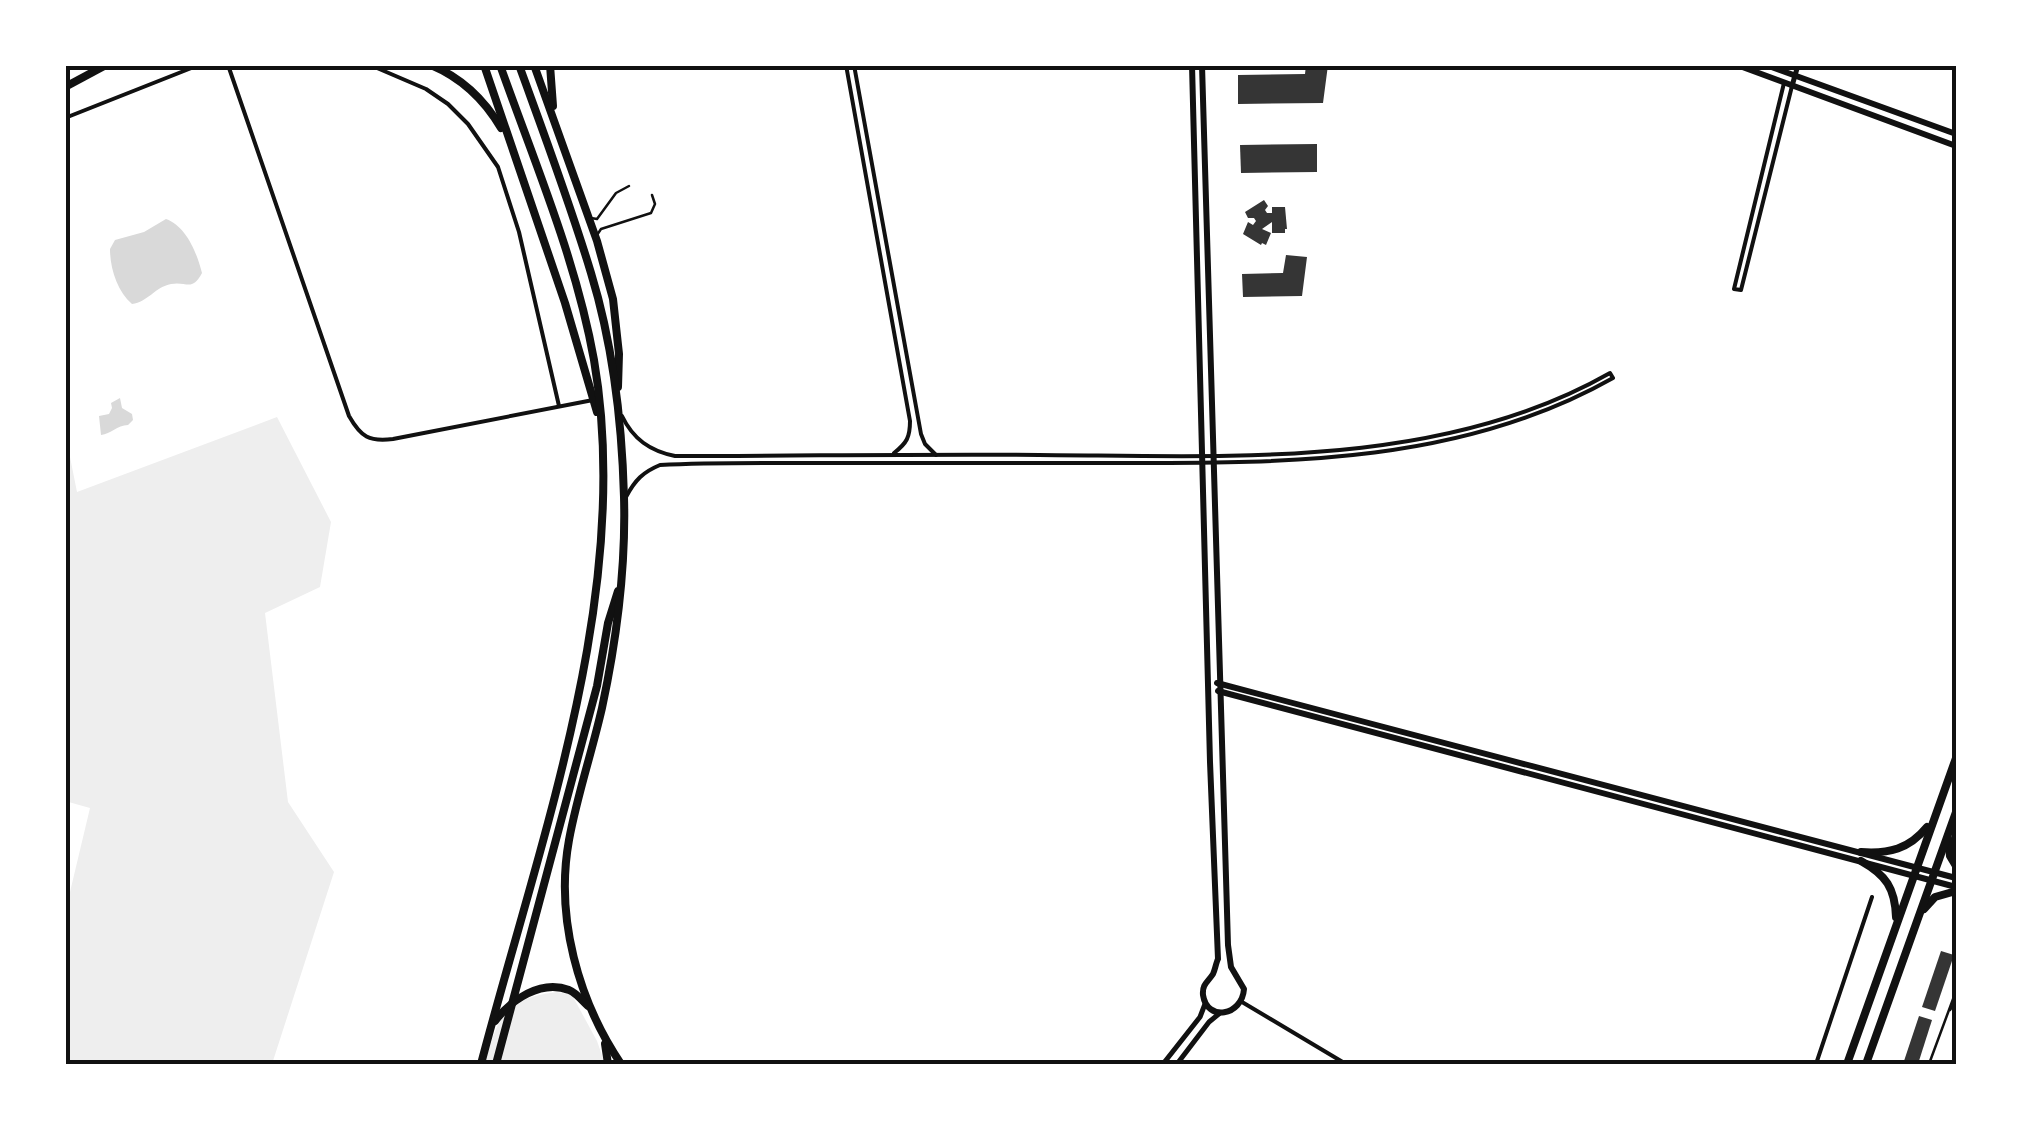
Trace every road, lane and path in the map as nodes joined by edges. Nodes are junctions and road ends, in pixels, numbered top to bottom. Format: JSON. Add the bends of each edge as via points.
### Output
{"nodes":[{"id":1,"x":106,"y":65,"type":"edge"},
{"id":2,"x":174,"y":65,"type":"edge"},
{"id":3,"x":199,"y":65,"type":"edge"},
{"id":4,"x":228,"y":65,"type":"edge"},
{"id":5,"x":370,"y":65,"type":"edge"},
{"id":6,"x":432,"y":65,"type":"edge"},
{"id":7,"x":484,"y":65,"type":"edge"},
{"id":8,"x":500,"y":65,"type":"edge"},
{"id":9,"x":519,"y":65,"type":"edge"},
{"id":10,"x":534,"y":65,"type":"edge"},
{"id":11,"x":550,"y":65,"type":"edge"},
{"id":12,"x":846,"y":65,"type":"edge"},
{"id":13,"x":854,"y":65,"type":"edge"},
{"id":14,"x":1192,"y":65,"type":"edge"},
{"id":15,"x":1202,"y":65,"type":"edge"},
{"id":16,"x":1737,"y":65,"type":"edge"},
{"id":17,"x":1766,"y":65,"type":"edge"},
{"id":18,"x":1798,"y":65,"type":"edge"},
{"id":19,"x":1790,"y":71,"type":"edge"},
{"id":20,"x":174,"y":75,"type":"junction"},
{"id":21,"x":1788,"y":84,"type":"junction"},
{"id":22,"x":65,"y":87,"type":"edge"},
{"id":23,"x":65,"y":118,"type":"edge"},
{"id":24,"x":555,"y":126,"type":"junction"},
{"id":25,"x":1956,"y":134,"type":"edge"},
{"id":26,"x":510,"y":144,"type":"junction"},
{"id":27,"x":1956,"y":146,"type":"edge"},
{"id":28,"x":628,"y":186,"type":"dead end"},
{"id":29,"x":652,"y":194,"type":"dead end"},
{"id":30,"x":587,"y":214,"type":"junction"},
{"id":31,"x":596,"y":242,"type":"junction"},
{"id":32,"x":593,"y":400,"type":"junction"},
{"id":33,"x":560,"y":406,"type":"junction"},
{"id":34,"x":618,"y":407,"type":"junction"},
{"id":35,"x":601,"y":426,"type":"junction"},
{"id":36,"x":892,"y":455,"type":"junction"},
{"id":37,"x":936,"y":455,"type":"junction"},
{"id":38,"x":1202,"y":459,"type":"junction"},
{"id":39,"x":1213,"y":459,"type":"junction"},
{"id":40,"x":624,"y":500,"type":"junction"},
{"id":41,"x":621,"y":582,"type":"junction"},
{"id":42,"x":1209,"y":685,"type":"junction"},
{"id":43,"x":1219,"y":688,"type":"junction"},
{"id":44,"x":1956,"y":758,"type":"edge"},
{"id":45,"x":1956,"y":812,"type":"edge"},
{"id":46,"x":1933,"y":819,"type":"junction"},
{"id":47,"x":1948,"y":832,"type":"junction"},
{"id":48,"x":1861,"y":857,"type":"junction"},
{"id":49,"x":1956,"y":866,"type":"edge"},
{"id":50,"x":1915,"y":871,"type":"junction"},
{"id":51,"x":1932,"y":876,"type":"junction"},
{"id":52,"x":1956,"y":878,"type":"edge"},
{"id":53,"x":1956,"y":889,"type":"edge"},
{"id":54,"x":1872,"y":897,"type":"dead end"},
{"id":55,"x":1896,"y":926,"type":"junction"},
{"id":56,"x":1915,"y":926,"type":"junction"},
{"id":57,"x":1212,"y":974,"type":"junction"},
{"id":58,"x":1238,"y":977,"type":"junction"},
{"id":59,"x":1956,"y":991,"type":"edge"},
{"id":60,"x":1205,"y":1001,"type":"junction"},
{"id":61,"x":1242,"y":1002,"type":"junction"},
{"id":62,"x":1956,"y":1002,"type":"edge"},
{"id":63,"x":592,"y":1009,"type":"junction"},
{"id":64,"x":1222,"y":1012,"type":"junction"},
{"id":65,"x":1947,"y":1016,"type":"junction"},
{"id":66,"x":492,"y":1025,"type":"junction"},
{"id":67,"x":601,"y":1027,"type":"junction"},
{"id":68,"x":482,"y":1064,"type":"edge"},
{"id":69,"x":496,"y":1064,"type":"edge"},
{"id":70,"x":608,"y":1064,"type":"edge"},
{"id":71,"x":621,"y":1064,"type":"edge"},
{"id":72,"x":1163,"y":1064,"type":"edge"},
{"id":73,"x":1177,"y":1064,"type":"edge"},
{"id":74,"x":1346,"y":1064,"type":"edge"},
{"id":75,"x":1816,"y":1064,"type":"edge"},
{"id":76,"x":1847,"y":1064,"type":"edge"},
{"id":77,"x":1866,"y":1064,"type":"edge"},
{"id":78,"x":1929,"y":1064,"type":"edge"}],
"edges":[{"from":1,"to":22,"type":"main road"},
{"from":2,"to":20,"type":"street"},
{"from":3,"to":20,"type":"street"},
{"from":4,"to":33,"type":"street","via":[[356,430],[393,440]]},
{"from":5,"to":33,"type":"street","via":[[448,104],[498,167]]},
{"from":6,"to":26,"type":"main road","via":[[467,85]]},
{"from":7,"to":26,"type":"main road"},
{"from":8,"to":35,"type":"main road","via":[[574,280]]},
{"from":9,"to":34,"type":"main road","via":[[592,276]]},
{"from":10,"to":24,"type":"main road"},
{"from":11,"to":24,"type":"main road"},
{"from":12,"to":36,"type":"street","via":[[910,421],[910,437]]},
{"from":13,"to":37,"type":"street","via":[[920,434]]},
{"from":14,"to":38,"type":"main road"},
{"from":15,"to":39,"type":"main road"},
{"from":16,"to":21,"type":"main road"},
{"from":17,"to":19,"type":"main road"},
{"from":18,"to":19,"type":"street"},
{"from":19,"to":21,"type":"street"},
{"from":19,"to":25,"type":"main road"},
{"from":20,"to":23,"type":"street"},
{"from":21,"to":21,"type":"street","via":[[1741,290],[1734,289]]},
{"from":21,"to":27,"type":"main road"},
{"from":24,"to":30,"type":"main road"},
{"from":26,"to":32,"type":"main road"},
{"from":28,"to":30,"type":"lane","via":[[596,219]]},
{"from":29,"to":31,"type":"lane","via":[[650,213],[600,230]]},
{"from":30,"to":31,"type":"main road"},
{"from":31,"to":34,"type":"main road","via":[[614,299]]},
{"from":32,"to":33,"type":"street"},
{"from":32,"to":35,"type":"main road"},
{"from":34,"to":36,"type":"street","via":[[643,445],[675,456]]},
{"from":34,"to":40,"type":"main road"},
{"from":35,"to":66,"type":"main road","via":[[599,560],[587,650]]},
{"from":36,"to":37,"type":"street"},
{"from":37,"to":38,"type":"street"},
{"from":38,"to":39,"type":"street"},
{"from":38,"to":40,"type":"street","via":[[660,464],[643,472]]},
{"from":38,"to":42,"type":"main road"},
{"from":39,"to":39,"type":"street","via":[[1336,458],[1428,444],[1524,420],[1613,378],[1522,414],[1391,444]]},
{"from":39,"to":43,"type":"main road"},
{"from":40,"to":41,"type":"main road"},
{"from":41,"to":63,"type":"main road","via":[[602,709],[566,869],[573,956]]},
{"from":41,"to":69,"type":"main road"},
{"from":42,"to":43,"type":"main road"},
{"from":42,"to":57,"type":"main road","via":[[1218,958]]},
{"from":43,"to":48,"type":"main road"},
{"from":43,"to":58,"type":"main road","via":[[1228,944]]},
{"from":44,"to":46,"type":"main road"},
{"from":45,"to":47,"type":"main road"},
{"from":46,"to":48,"type":"main road","via":[[1895,851]]},
{"from":46,"to":50,"type":"main road"},
{"from":47,"to":49,"type":"main road"},
{"from":47,"to":51,"type":"main road"},
{"from":48,"to":50,"type":"main road"},
{"from":48,"to":55,"type":"main road","via":[[1887,880]]},
{"from":50,"to":51,"type":"main road"},
{"from":50,"to":55,"type":"main road"},
{"from":51,"to":52,"type":"main road"},
{"from":51,"to":53,"type":"main road"},
{"from":51,"to":56,"type":"main road"},
{"from":53,"to":56,"type":"main road","via":[[1935,896]]},
{"from":54,"to":75,"type":"street"},
{"from":55,"to":76,"type":"main road"},
{"from":56,"to":77,"type":"main road"},
{"from":57,"to":58,"type":"main road"},
{"from":57,"to":60,"type":"main road"},
{"from":58,"to":61,"type":"main road"},
{"from":59,"to":65,"type":"lane"},
{"from":60,"to":64,"type":"main road"},
{"from":60,"to":72,"type":"street"},
{"from":61,"to":64,"type":"main road"},
{"from":61,"to":74,"type":"street"},
{"from":62,"to":65,"type":"lane"},
{"from":63,"to":66,"type":"main road","via":[[570,990],[544,988],[505,1007]]},
{"from":63,"to":67,"type":"main road"},
{"from":64,"to":73,"type":"street"},
{"from":65,"to":78,"type":"lane"},
{"from":66,"to":68,"type":"main road"},
{"from":67,"to":70,"type":"main road"},
{"from":67,"to":71,"type":"main road"}]}
